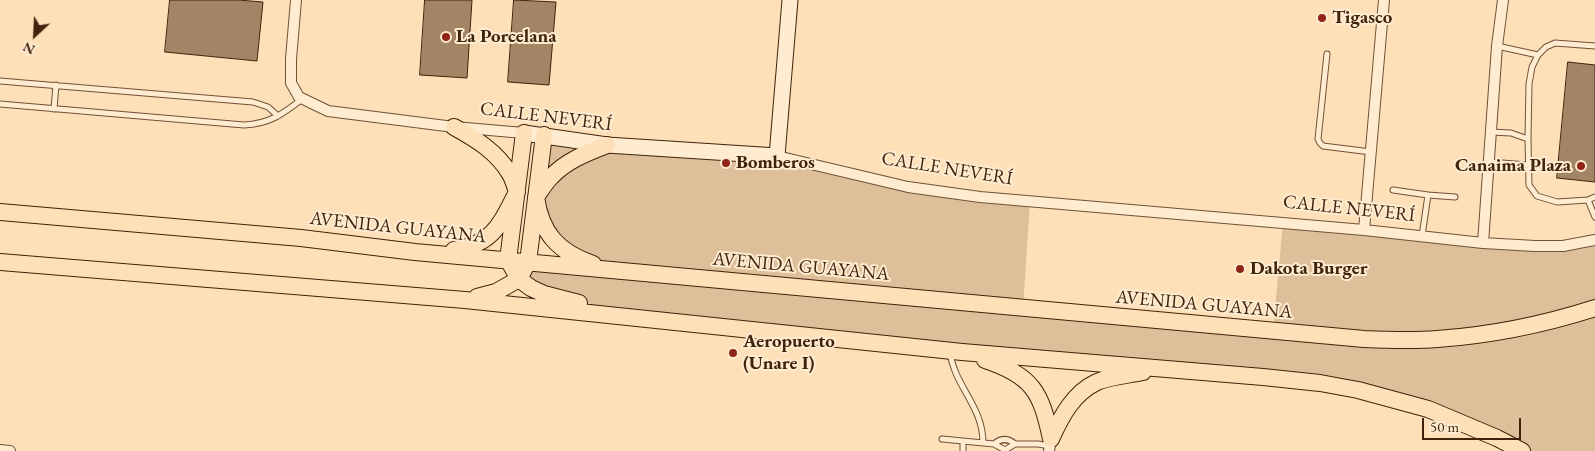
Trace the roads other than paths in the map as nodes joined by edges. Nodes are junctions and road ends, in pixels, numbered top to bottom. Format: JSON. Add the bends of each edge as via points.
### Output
{"nodes":[{"id":1,"x":296,"y":0,"type":"edge"},
{"id":2,"x":790,"y":0,"type":"edge"},
{"id":3,"x":1384,"y":0,"type":"edge"},
{"id":4,"x":1503,"y":0,"type":"edge"},
{"id":5,"x":1497,"y":46,"type":"junction"},
{"id":6,"x":1595,"y":46,"type":"edge"},
{"id":7,"x":1327,"y":54,"type":"dead end"},
{"id":8,"x":1538,"y":56,"type":"junction"},
{"id":9,"x":0,"y":81,"type":"edge"},
{"id":10,"x":56,"y":85,"type":"junction"},
{"id":11,"x":300,"y":98,"type":"junction"},
{"id":12,"x":0,"y":104,"type":"edge"},
{"id":13,"x":54,"y":108,"type":"junction"},
{"id":14,"x":278,"y":116,"type":"junction"},
{"id":15,"x":454,"y":127,"type":"junction"},
{"id":16,"x":1491,"y":132,"type":"junction"},
{"id":17,"x":524,"y":133,"type":"junction"},
{"id":18,"x":544,"y":135,"type":"junction"},
{"id":19,"x":1528,"y":139,"type":"junction"},
{"id":20,"x":607,"y":145,"type":"junction"},
{"id":21,"x":1371,"y":152,"type":"junction"},
{"id":22,"x":777,"y":156,"type":"junction"},
{"id":23,"x":1489,"y":162,"type":"junction"},
{"id":24,"x":1528,"y":165,"type":"junction"},
{"id":25,"x":1393,"y":190,"type":"dead end"},
{"id":26,"x":517,"y":192,"type":"junction"},
{"id":27,"x":1428,"y":195,"type":"junction"},
{"id":28,"x":536,"y":197,"type":"junction"},
{"id":29,"x":1455,"y":197,"type":"dead end"},
{"id":30,"x":1595,"y":197,"type":"edge"},
{"id":31,"x":1588,"y":200,"type":"junction"},
{"id":32,"x":0,"y":212,"type":"edge"},
{"id":33,"x":1595,"y":217,"type":"edge"},
{"id":34,"x":1364,"y":230,"type":"junction"},
{"id":35,"x":1422,"y":236,"type":"junction"},
{"id":36,"x":1595,"y":240,"type":"edge"},
{"id":37,"x":1483,"y":243,"type":"junction"},
{"id":38,"x":415,"y":252,"type":"junction"},
{"id":39,"x":508,"y":260,"type":"junction"},
{"id":40,"x":0,"y":262,"type":"edge"},
{"id":41,"x":528,"y":262,"type":"junction"},
{"id":42,"x":616,"y":270,"type":"junction"},
{"id":43,"x":519,"y":279,"type":"junction"},
{"id":44,"x":465,"y":300,"type":"junction"},
{"id":45,"x":1595,"y":308,"type":"edge"},
{"id":46,"x":644,"y":318,"type":"junction"},
{"id":47,"x":956,"y":351,"type":"junction"},
{"id":48,"x":1165,"y":368,"type":"junction"},
{"id":49,"x":942,"y":439,"type":"dead end"},
{"id":50,"x":963,"y":441,"type":"junction"},
{"id":51,"x":982,"y":443,"type":"junction"},
{"id":52,"x":994,"y":444,"type":"junction"},
{"id":53,"x":1015,"y":444,"type":"junction"},
{"id":54,"x":1024,"y":444,"type":"junction"},
{"id":55,"x":1050,"y":446,"type":"edge"},
{"id":56,"x":0,"y":450,"type":"edge"},
{"id":57,"x":10,"y":451,"type":"edge"},
{"id":58,"x":963,"y":451,"type":"edge"},
{"id":59,"x":1023,"y":451,"type":"edge"},
{"id":60,"x":1522,"y":451,"type":"edge"}],
"edges":[{"from":1,"to":11,"type":"street","via":[[290,83]]},
{"from":2,"to":22,"type":"street"},
{"from":3,"to":21,"type":"street"},
{"from":4,"to":5,"type":"street"},
{"from":5,"to":8,"type":"lane"},
{"from":5,"to":16,"type":"street"},
{"from":6,"to":8,"type":"lane","via":[[1555,43]]},
{"from":7,"to":21,"type":"lane","via":[[1318,139],[1323,146]]},
{"from":8,"to":19,"type":"lane","via":[[1529,84]]},
{"from":9,"to":10,"type":"lane"},
{"from":10,"to":13,"type":"lane"},
{"from":10,"to":14,"type":"lane","via":[[253,102],[268,107]]},
{"from":11,"to":14,"type":"lane"},
{"from":11,"to":15,"type":"street","name":"CALLE NEVERÍ","via":[[328,112]]},
{"from":12,"to":13,"type":"lane"},
{"from":13,"to":14,"type":"lane","via":[[244,124],[259,124]]},
{"from":15,"to":17,"type":"street","name":"CALLE NEVERÍ"},
{"from":15,"to":26,"type":"main road","via":[[476,139],[496,156],[511,175]]},
{"from":16,"to":19,"type":"lane","via":[[1510,133]]},
{"from":16,"to":23,"type":"street"},
{"from":17,"to":18,"type":"street","name":"CALLE NEVERÍ"},
{"from":17,"to":26,"type":"main road"},
{"from":18,"to":20,"type":"street","name":"CALLE NEVERÍ"},
{"from":18,"to":28,"type":"main road"},
{"from":19,"to":24,"type":"lane"},
{"from":20,"to":22,"type":"street","name":"CALLE NEVERÍ"},
{"from":20,"to":28,"type":"main road","via":[[565,165],[550,177]]},
{"from":21,"to":34,"type":"street"},
{"from":22,"to":34,"type":"street","name":"CALLE NEVERÍ","via":[[943,193]]},
{"from":23,"to":24,"type":"lane"},
{"from":23,"to":37,"type":"street"},
{"from":24,"to":31,"type":"lane","via":[[1529,185],[1537,196],[1557,202]]},
{"from":25,"to":27,"type":"lane"},
{"from":26,"to":38,"type":"main road","via":[[493,234],[480,243],[453,250]]},
{"from":26,"to":39,"type":"main road"},
{"from":27,"to":29,"type":"lane"},
{"from":27,"to":35,"type":"lane"},
{"from":28,"to":41,"type":"main road"},
{"from":28,"to":42,"type":"main road","via":[[544,227],[563,248],[576,257]]},
{"from":30,"to":31,"type":"lane"},
{"from":31,"to":33,"type":"lane"},
{"from":32,"to":38,"type":"main road","name":"AVENIDA GUAYANA","via":[[301,238]]},
{"from":34,"to":35,"type":"street","name":"CALLE NEVERÍ"},
{"from":35,"to":37,"type":"street","name":"CALLE NEVERÍ"},
{"from":36,"to":37,"type":"street","name":"CALLE NEVERÍ","via":[[1554,246]]},
{"from":38,"to":39,"type":"main road","name":"AVENIDA GUAYANA"},
{"from":39,"to":41,"type":"main road","name":"AVENIDA GUAYANA"},
{"from":39,"to":43,"type":"main road"},
{"from":40,"to":44,"type":"main road"},
{"from":41,"to":42,"type":"main road","name":"AVENIDA GUAYANA"},
{"from":41,"to":43,"type":"main road"},
{"from":42,"to":45,"type":"main road","name":"AVENIDA GUAYANA","via":[[1364,339],[1435,340],[1484,335],[1547,323]]},
{"from":43,"to":44,"type":"main road","via":[[496,292]]},
{"from":43,"to":46,"type":"main road","via":[[544,294]]},
{"from":44,"to":46,"type":"main road"},
{"from":46,"to":47,"type":"main road"},
{"from":47,"to":48,"type":"main road"},
{"from":47,"to":51,"type":"lane","via":[[951,360],[980,418]]},
{"from":47,"to":55,"type":"main road","via":[[1004,366],[1034,389],[1043,405]]},
{"from":48,"to":55,"type":"main road","via":[[1097,382],[1082,392],[1061,418]]},
{"from":48,"to":60,"type":"main road","via":[[1358,390],[1428,409]]},
{"from":49,"to":50,"type":"lane"},
{"from":50,"to":51,"type":"lane"},
{"from":50,"to":58,"type":"lane"},
{"from":51,"to":52,"type":"lane"},
{"from":52,"to":53,"type":"lane","via":[[1004,439]]},
{"from":52,"to":53,"type":"lane","via":[[1005,450]]},
{"from":53,"to":54,"type":"lane"},
{"from":54,"to":55,"type":"lane"},
{"from":54,"to":59,"type":"lane"},
{"from":56,"to":57,"type":"street"}]}
